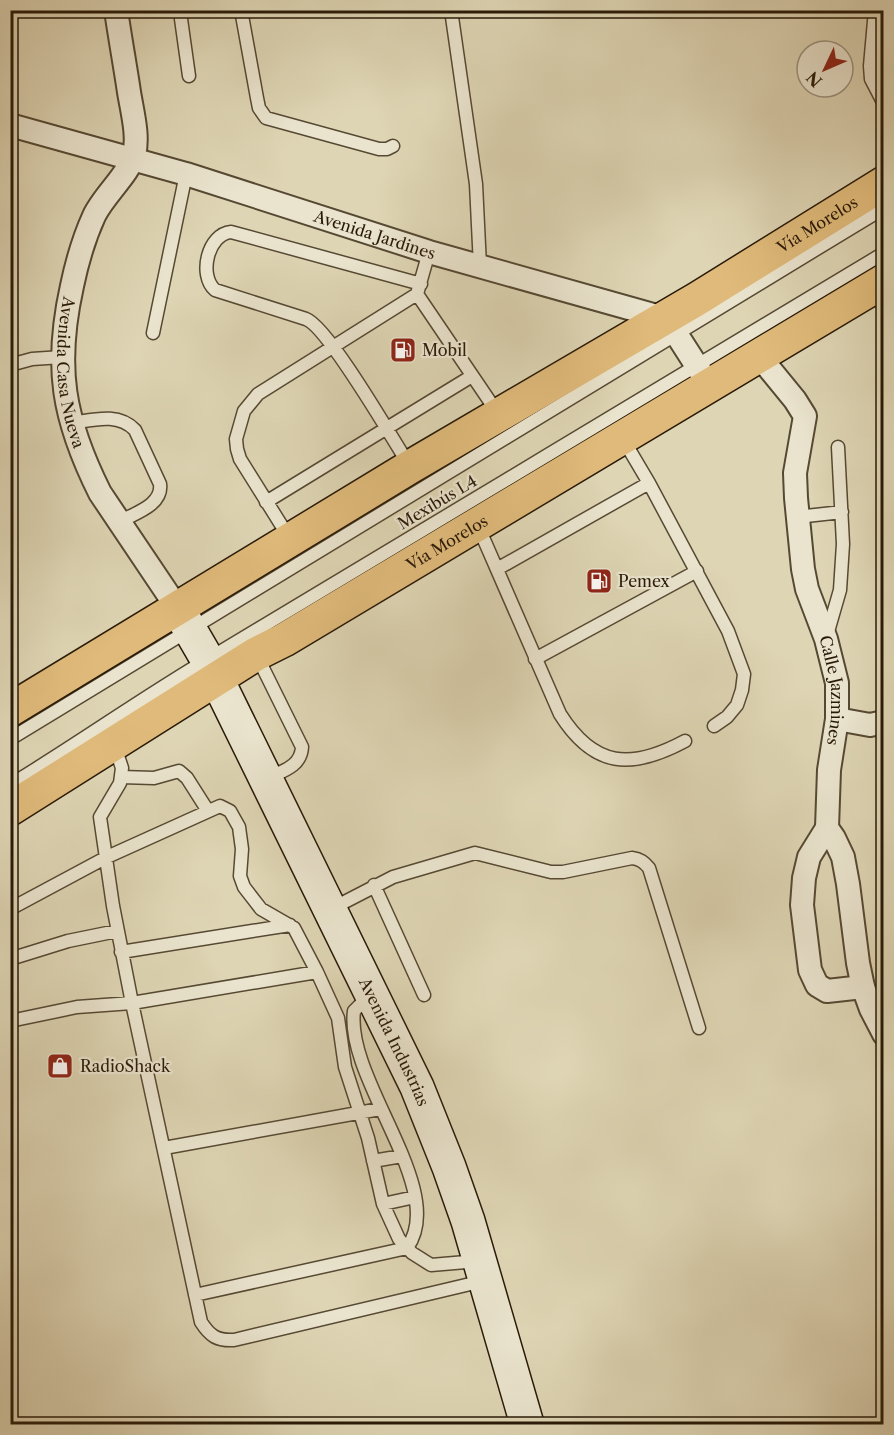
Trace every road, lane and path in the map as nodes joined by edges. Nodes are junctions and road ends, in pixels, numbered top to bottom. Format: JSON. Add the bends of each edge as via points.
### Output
{"nodes":[{"id":1,"x":116,"y":10,"type":"edge"},
{"id":2,"x":183,"y":10,"type":"edge"},
{"id":3,"x":241,"y":10,"type":"edge"},
{"id":4,"x":451,"y":10,"type":"edge"},
{"id":5,"x":875,"y":10,"type":"edge"},
{"id":6,"x":189,"y":76,"type":"dead end"},
{"id":7,"x":884,"y":104,"type":"edge"},
{"id":8,"x":10,"y":125,"type":"edge"},
{"id":9,"x":393,"y":146,"type":"dead end"},
{"id":10,"x":133,"y":159,"type":"junction"},
{"id":11,"x":186,"y":174,"type":"junction"},
{"id":12,"x":884,"y":183,"type":"edge"},
{"id":13,"x":884,"y":208,"type":"edge"},
{"id":14,"x":429,"y":252,"type":"junction"},
{"id":15,"x":884,"y":253,"type":"edge"},
{"id":16,"x":480,"y":266,"type":"junction"},
{"id":17,"x":419,"y":289,"type":"junction"},
{"id":18,"x":880,"y":292,"type":"edge"},
{"id":19,"x":671,"y":326,"type":"junction"},
{"id":20,"x":153,"y":333,"type":"dead end"},
{"id":21,"x":333,"y":345,"type":"junction"},
{"id":22,"x":759,"y":356,"type":"junction"},
{"id":23,"x":62,"y":357,"type":"junction"},
{"id":24,"x":10,"y":365,"type":"edge"},
{"id":25,"x":472,"y":376,"type":"junction"},
{"id":26,"x":703,"y":376,"type":"junction"},
{"id":27,"x":499,"y":415,"type":"junction"},
{"id":28,"x":71,"y":423,"type":"junction"},
{"id":29,"x":386,"y":430,"type":"junction"},
{"id":30,"x":622,"y":437,"type":"junction"},
{"id":31,"x":838,"y":447,"type":"dead end"},
{"id":32,"x":410,"y":467,"type":"junction"},
{"id":33,"x":649,"y":483,"type":"junction"},
{"id":34,"x":267,"y":502,"type":"junction"},
{"id":35,"x":842,"y":512,"type":"junction"},
{"id":36,"x":797,"y":517,"type":"junction"},
{"id":37,"x":119,"y":522,"type":"junction"},
{"id":38,"x":477,"y":525,"type":"junction"},
{"id":39,"x":290,"y":540,"type":"junction"},
{"id":40,"x":497,"y":569,"type":"junction"},
{"id":41,"x":697,"y":571,"type":"junction"},
{"id":42,"x":184,"y":619,"type":"junction"},
{"id":43,"x":826,"y":639,"type":"junction"},
{"id":44,"x":256,"y":654,"type":"junction"},
{"id":45,"x":535,"y":659,"type":"junction"},
{"id":46,"x":212,"y":669,"type":"junction"},
{"id":47,"x":10,"y":710,"type":"edge"},
{"id":48,"x":837,"y":719,"type":"junction"},
{"id":49,"x":884,"y":722,"type":"edge"},
{"id":50,"x":714,"y":726,"type":"dead end"},
{"id":51,"x":10,"y":739,"type":"edge"},
{"id":52,"x":685,"y":741,"type":"dead end"},
{"id":53,"x":114,"y":743,"type":"junction"},
{"id":54,"x":121,"y":777,"type":"junction"},
{"id":55,"x":265,"y":780,"type":"junction"},
{"id":56,"x":10,"y":785,"type":"edge"},
{"id":57,"x":10,"y":809,"type":"edge"},
{"id":58,"x":208,"y":811,"type":"junction"},
{"id":59,"x":827,"y":828,"type":"junction"},
{"id":60,"x":106,"y":857,"type":"junction"},
{"id":61,"x":374,"y":885,"type":"junction"},
{"id":62,"x":10,"y":909,"type":"edge"},
{"id":63,"x":330,"y":909,"type":"junction"},
{"id":64,"x":290,"y":925,"type":"junction"},
{"id":65,"x":117,"y":931,"type":"junction"},
{"id":66,"x":121,"y":952,"type":"junction"},
{"id":67,"x":10,"y":959,"type":"edge"},
{"id":68,"x":317,"y":972,"type":"junction"},
{"id":69,"x":863,"y":987,"type":"junction"},
{"id":70,"x":372,"y":993,"type":"junction"},
{"id":71,"x":424,"y":994,"type":"dead end"},
{"id":72,"x":132,"y":1004,"type":"junction"},
{"id":73,"x":10,"y":1021,"type":"edge"},
{"id":74,"x":699,"y":1028,"type":"dead end"},
{"id":75,"x":884,"y":1034,"type":"edge"},
{"id":76,"x":380,"y":1109,"type":"junction"},
{"id":77,"x":360,"y":1112,"type":"junction"},
{"id":78,"x":164,"y":1148,"type":"junction"},
{"id":79,"x":402,"y":1156,"type":"junction"},
{"id":80,"x":373,"y":1161,"type":"junction"},
{"id":81,"x":415,"y":1197,"type":"junction"},
{"id":82,"x":383,"y":1204,"type":"junction"},
{"id":83,"x":407,"y":1248,"type":"junction"},
{"id":84,"x":482,"y":1270,"type":"junction"},
{"id":85,"x":195,"y":1294,"type":"junction"},
{"id":86,"x":527,"y":1425,"type":"edge"}],
"edges":[{"from":1,"to":10,"type":"street","via":[[135,135]]},
{"from":2,"to":6,"type":"lane"},
{"from":3,"to":9,"type":"lane","via":[[259,108],[266,118],[379,149]]},
{"from":4,"to":16,"type":"lane","via":[[476,184]]},
{"from":5,"to":7,"type":"lane","via":[[871,79]]},
{"from":8,"to":10,"type":"street","name":"Avenida Jardines"},
{"from":10,"to":11,"type":"street","name":"Avenida Jardines"},
{"from":10,"to":23,"type":"street","name":"Avenida Casa Nueva","via":[[102,202],[87,232],[69,299]]},
{"from":11,"to":14,"type":"street","name":"Avenida Jardines"},
{"from":11,"to":20,"type":"lane"},
{"from":12,"to":19,"type":"main road","name":"Vía Morelos"},
{"from":13,"to":19,"type":"lane","name":"Mexibús L4"},
{"from":14,"to":16,"type":"street","name":"Avenida Jardines"},
{"from":14,"to":17,"type":"lane"},
{"from":15,"to":26,"type":"lane","name":"Mexibús L4"},
{"from":16,"to":19,"type":"street","name":"Avenida Jardines"},
{"from":17,"to":21,"type":"lane"},
{"from":17,"to":21,"type":"lane","via":[[231,232],[215,240],[206,267],[211,286],[310,320]]},
{"from":17,"to":25,"type":"lane"},
{"from":18,"to":22,"type":"main road","name":"Vía Morelos"},
{"from":19,"to":26,"type":"street"},
{"from":19,"to":27,"type":"main road","name":"Vía Morelos"},
{"from":19,"to":42,"type":"lane","name":"Mexibús L4"},
{"from":21,"to":29,"type":"lane"},
{"from":21,"to":34,"type":"lane","via":[[258,394],[244,411],[237,449]]},
{"from":22,"to":26,"type":"main road","name":"Vía Morelos"},
{"from":22,"to":36,"type":"street","name":"Calle Jazmines","via":[[805,416],[795,473]]},
{"from":23,"to":24,"type":"lane"},
{"from":23,"to":28,"type":"street","name":"Avenida Casa Nueva"},
{"from":25,"to":27,"type":"lane"},
{"from":25,"to":29,"type":"lane"},
{"from":26,"to":30,"type":"main road","name":"Vía Morelos"},
{"from":26,"to":46,"type":"lane","name":"Mexibús L4"},
{"from":27,"to":32,"type":"main road","name":"Vía Morelos"},
{"from":28,"to":37,"type":"street","name":"Avenida Casa Nueva","via":[[92,477]]},
{"from":28,"to":37,"type":"lane","via":[[117,419],[135,430],[161,490],[154,502]]},
{"from":29,"to":32,"type":"lane"},
{"from":29,"to":34,"type":"lane"},
{"from":30,"to":33,"type":"lane"},
{"from":30,"to":38,"type":"main road","name":"Vía Morelos"},
{"from":31,"to":35,"type":"lane"},
{"from":32,"to":39,"type":"main road","name":"Vía Morelos"},
{"from":33,"to":40,"type":"lane"},
{"from":33,"to":41,"type":"lane"},
{"from":34,"to":39,"type":"lane"},
{"from":35,"to":36,"type":"lane"},
{"from":35,"to":43,"type":"lane","via":[[840,590]]},
{"from":36,"to":43,"type":"street","name":"Calle Jazmines","via":[[807,589]]},
{"from":37,"to":42,"type":"street","name":"Avenida Casa Nueva"},
{"from":38,"to":40,"type":"lane"},
{"from":38,"to":44,"type":"main road","name":"Vía Morelos"},
{"from":39,"to":42,"type":"main road","name":"Vía Morelos"},
{"from":40,"to":45,"type":"lane"},
{"from":41,"to":45,"type":"lane"},
{"from":41,"to":50,"type":"lane","via":[[728,631],[744,674],[737,705]]},
{"from":42,"to":46,"type":"main road","name":"Avenida Casa Nueva"},
{"from":42,"to":47,"type":"main road","name":"Vía Morelos"},
{"from":42,"to":51,"type":"lane","name":"Mexibús L4"},
{"from":43,"to":48,"type":"street","name":"Calle Jazmines","via":[[837,683]]},
{"from":44,"to":46,"type":"main road","name":"Vía Morelos"},
{"from":44,"to":55,"type":"lane","via":[[302,747],[297,764]]},
{"from":45,"to":52,"type":"lane","via":[[560,714],[588,748],[606,757],[643,759]]},
{"from":46,"to":53,"type":"main road","name":"Vía Morelos"},
{"from":46,"to":55,"type":"main road","name":"Avenida Industrias"},
{"from":46,"to":56,"type":"lane","name":"Mexibús L4"},
{"from":48,"to":49,"type":"street","via":[[870,725]]},
{"from":48,"to":59,"type":"street","name":"Calle Jazmines","via":[[829,770]]},
{"from":53,"to":54,"type":"lane"},
{"from":53,"to":57,"type":"main road","name":"Vía Morelos"},
{"from":54,"to":58,"type":"lane","via":[[154,778],[179,771]]},
{"from":54,"to":60,"type":"lane","via":[[101,813]]},
{"from":55,"to":63,"type":"main road","name":"Avenida Industrias"},
{"from":58,"to":60,"type":"lane"},
{"from":58,"to":64,"type":"lane","via":[[219,806],[230,811],[240,832],[240,876],[244,887],[261,909]]},
{"from":59,"to":69,"type":"street","via":[[843,857]]},
{"from":59,"to":69,"type":"street","via":[[809,857],[804,878],[802,905],[810,970],[823,989]]},
{"from":60,"to":62,"type":"lane"},
{"from":60,"to":65,"type":"lane"},
{"from":61,"to":63,"type":"lane"},
{"from":61,"to":71,"type":"lane"},
{"from":61,"to":74,"type":"lane","via":[[475,853],[551,872],[638,859],[648,868]]},
{"from":63,"to":70,"type":"main road","name":"Avenida Industrias"},
{"from":64,"to":66,"type":"lane"},
{"from":64,"to":68,"type":"lane"},
{"from":65,"to":66,"type":"lane"},
{"from":65,"to":67,"type":"lane"},
{"from":66,"to":72,"type":"lane"},
{"from":68,"to":72,"type":"lane"},
{"from":68,"to":77,"type":"lane","via":[[338,1018],[345,1067]]},
{"from":69,"to":75,"type":"street"},
{"from":70,"to":76,"type":"lane","via":[[359,1004],[353,1018],[356,1047]]},
{"from":70,"to":84,"type":"main road","name":"Avenida Industrias","via":[[445,1157]]},
{"from":72,"to":73,"type":"lane","via":[[77,1007]]},
{"from":72,"to":78,"type":"lane"},
{"from":76,"to":77,"type":"lane"},
{"from":76,"to":79,"type":"lane"},
{"from":77,"to":78,"type":"lane"},
{"from":77,"to":80,"type":"lane"},
{"from":78,"to":85,"type":"lane"},
{"from":79,"to":80,"type":"lane"},
{"from":79,"to":81,"type":"lane"},
{"from":80,"to":82,"type":"lane"},
{"from":81,"to":82,"type":"lane"},
{"from":81,"to":83,"type":"lane","via":[[416,1225]]},
{"from":82,"to":83,"type":"lane"},
{"from":83,"to":84,"type":"lane","via":[[431,1265]]},
{"from":83,"to":85,"type":"lane"},
{"from":84,"to":85,"type":"lane","via":[[224,1340],[214,1338],[201,1322]]},
{"from":84,"to":86,"type":"main road","name":"Avenida Industrias"}]}
